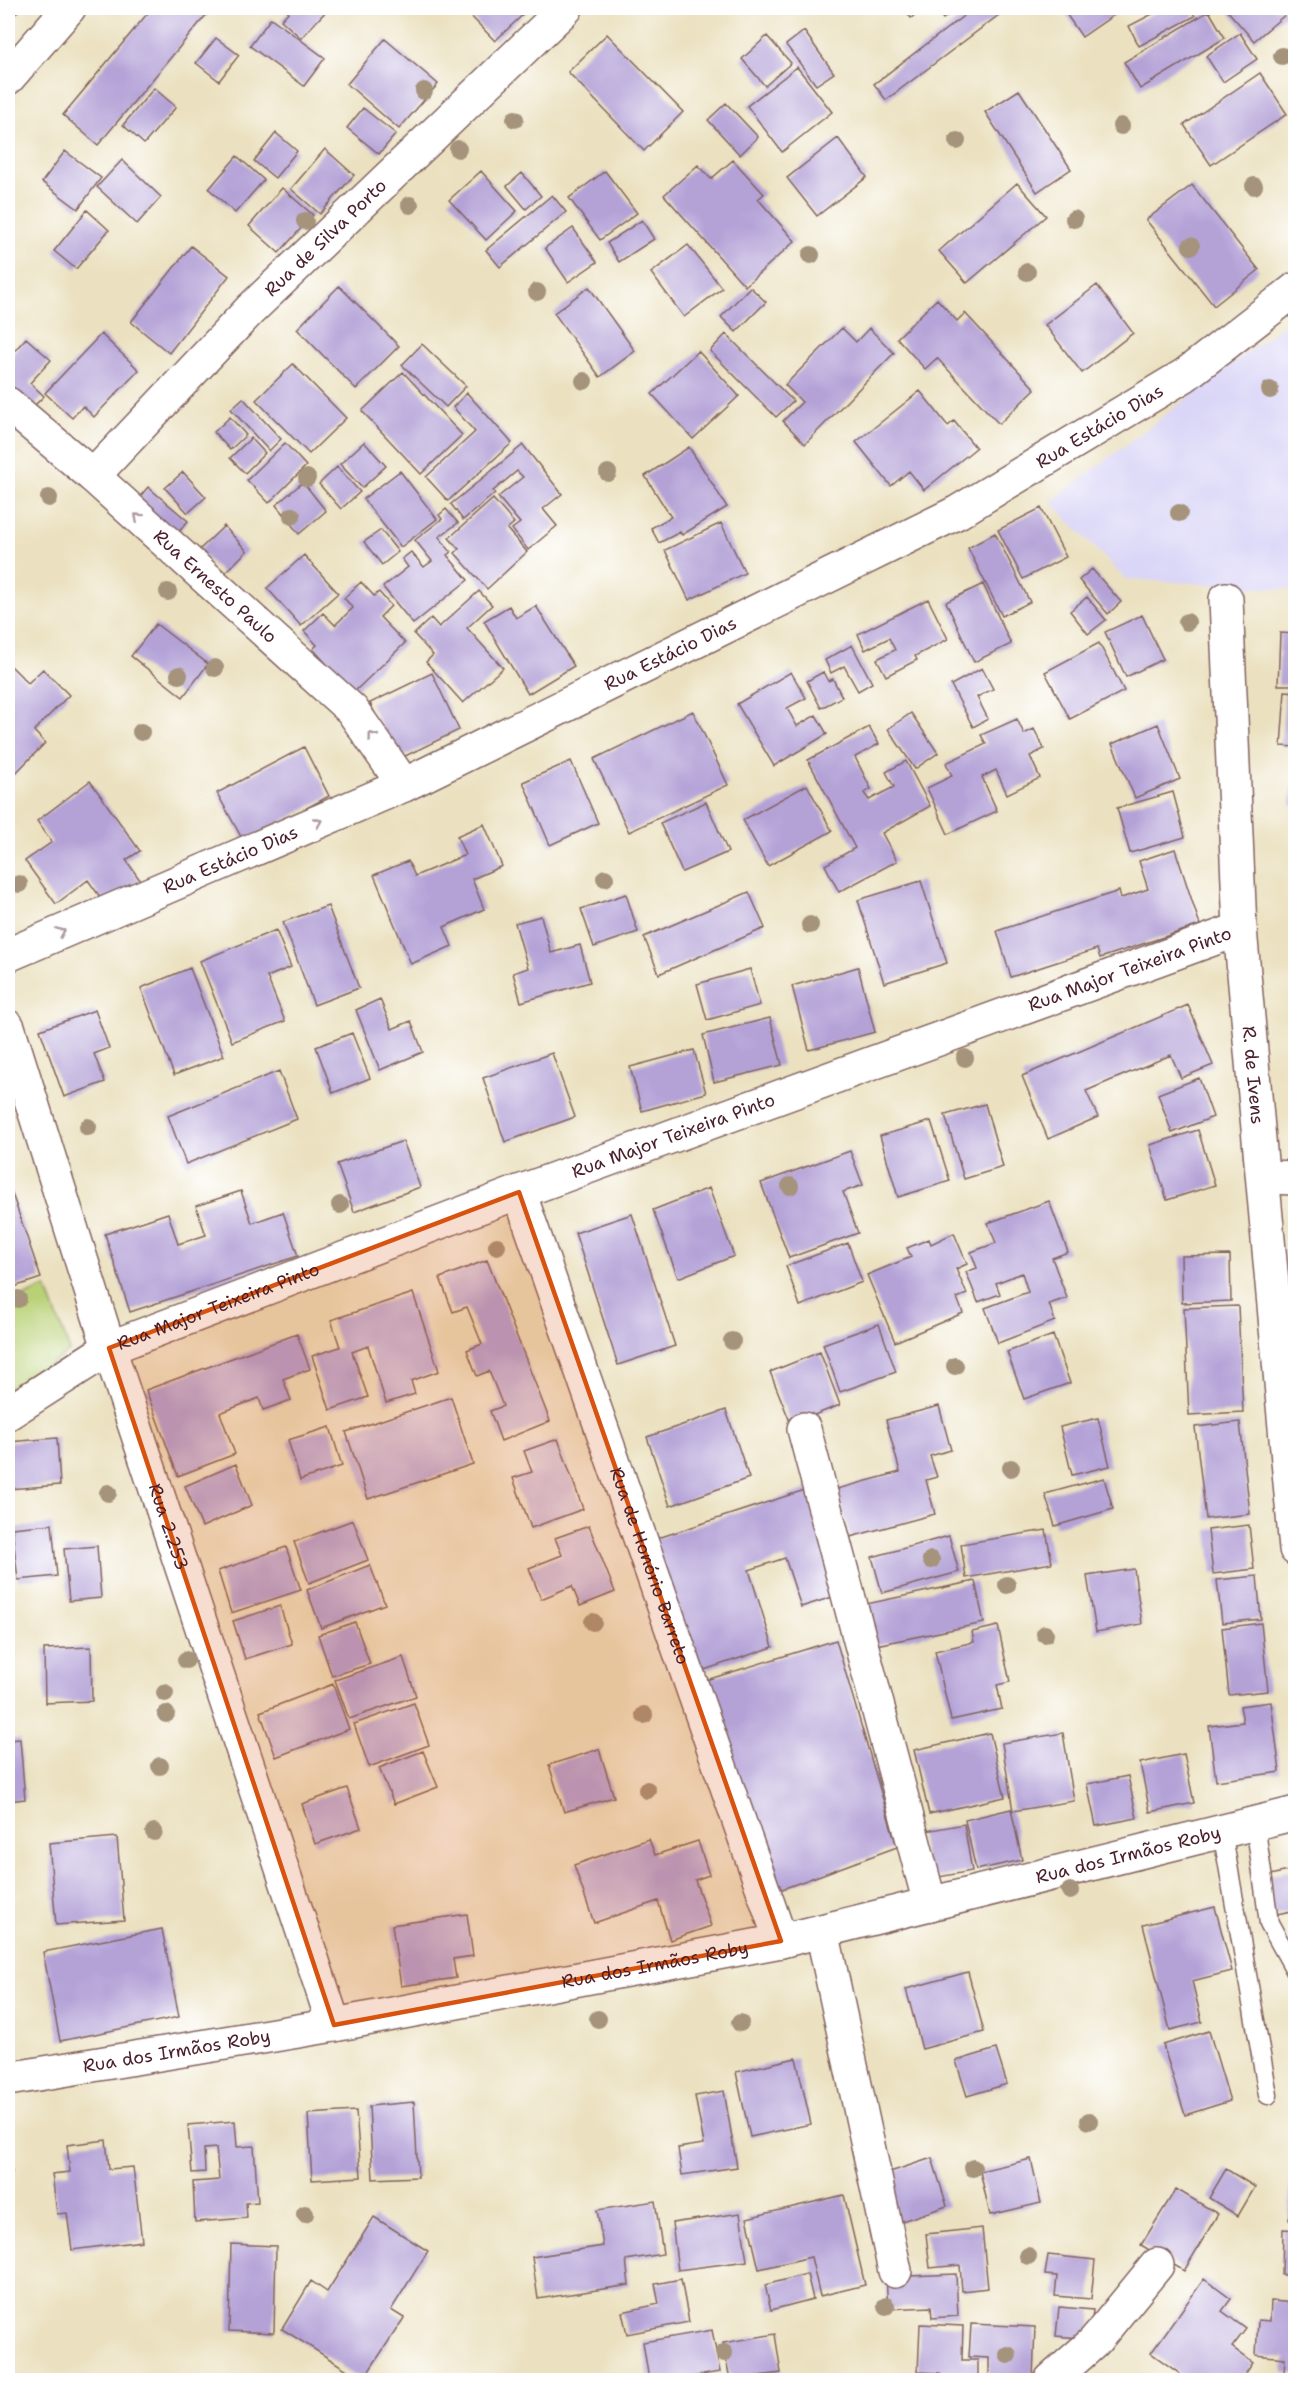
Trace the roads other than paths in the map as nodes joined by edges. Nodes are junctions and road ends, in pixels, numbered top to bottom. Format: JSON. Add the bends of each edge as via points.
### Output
{"nodes":[{"id":1,"x":69,"y":8,"type":"edge"},
{"id":2,"x":566,"y":8,"type":"edge"},
{"id":3,"x":8,"y":78,"type":"edge"},
{"id":4,"x":1296,"y":289,"type":"edge"},
{"id":5,"x":8,"y":404,"type":"edge"},
{"id":6,"x":93,"y":476,"type":"junction"},
{"id":7,"x":1226,"y":599,"type":"dead end"},
{"id":8,"x":404,"y":785,"type":"junction"},
{"id":9,"x":1240,"y":929,"type":"junction"},
{"id":10,"x":8,"y":955,"type":"edge"},
{"id":11,"x":8,"y":1027,"type":"edge"},
{"id":12,"x":1280,"y":1178,"type":"edge"},
{"id":13,"x":519,"y":1192,"type":"junction"},
{"id":14,"x":109,"y":1348,"type":"junction"},
{"id":15,"x":8,"y":1413,"type":"edge"},
{"id":16,"x":804,"y":1429,"type":"dead end"},
{"id":17,"x":1296,"y":1549,"type":"edge"},
{"id":18,"x":1296,"y":1813,"type":"edge"},
{"id":19,"x":1255,"y":1823,"type":"junction"},
{"id":20,"x":1222,"y":1831,"type":"junction"},
{"id":21,"x":930,"y":1904,"type":"junction"},
{"id":22,"x":822,"y":1931,"type":"junction"},
{"id":23,"x":781,"y":1941,"type":"junction"},
{"id":24,"x":1296,"y":1972,"type":"edge"},
{"id":25,"x":334,"y":2025,"type":"junction"},
{"id":26,"x":8,"y":2079,"type":"edge"},
{"id":27,"x":1268,"y":2096,"type":"dead end"},
{"id":28,"x":1157,"y":2265,"type":"dead end"},
{"id":29,"x":895,"y":2271,"type":"dead end"},
{"id":30,"x":1051,"y":2380,"type":"edge"}],
"edges":[{"from":1,"to":3,"type":"street"},
{"from":2,"to":6,"type":"street","name":"Rua de Silva Porto","via":[[250,310]]},
{"from":4,"to":8,"type":"street","name":"Rua Estácio Dias","via":[[1185,375],[958,512]]},
{"from":5,"to":6,"type":"street","name":"Rua Ernesto Paulo"},
{"from":8,"to":6,"type":"street","name":"Rua Ernesto Paulo","one_way":true,"via":[[352,710]]},
{"from":7,"to":9,"type":"street","name":"R. de Ivens"},
{"from":10,"to":8,"type":"street","name":"Rua Estácio Dias","one_way":true},
{"from":9,"to":12,"type":"street","name":"R. de Ivens"},
{"from":9,"to":13,"type":"street","name":"Rua Major Teixeira Pinto"},
{"from":11,"to":14,"type":"street","name":"Rua 2.253"},
{"from":12,"to":17,"type":"street","name":"R. de Ivens"},
{"from":13,"to":14,"type":"street","name":"Rua Major Teixeira Pinto"},
{"from":13,"to":23,"type":"street","name":"Rua de Honório Barreto"},
{"from":14,"to":15,"type":"street","name":"Rua Major Teixeira Pinto"},
{"from":14,"to":25,"type":"street","name":"Rua 2.253"},
{"from":16,"to":21,"type":"street"},
{"from":18,"to":19,"type":"street","name":"Rua dos Irmãos Roby"},
{"from":19,"to":20,"type":"street","name":"Rua dos Irmãos Roby"},
{"from":19,"to":24,"type":"lane","via":[[1269,1923]]},
{"from":20,"to":21,"type":"street","name":"Rua dos Irmãos Roby"},
{"from":20,"to":27,"type":"lane"},
{"from":21,"to":22,"type":"street","name":"Rua dos Irmãos Roby"},
{"from":22,"to":23,"type":"street","name":"Rua dos Irmãos Roby"},
{"from":22,"to":29,"type":"street"},
{"from":23,"to":25,"type":"street","name":"Rua dos Irmãos Roby"},
{"from":25,"to":26,"type":"street","name":"Rua dos Irmãos Roby"},
{"from":28,"to":30,"type":"street","via":[[1094,2342]]}]}
